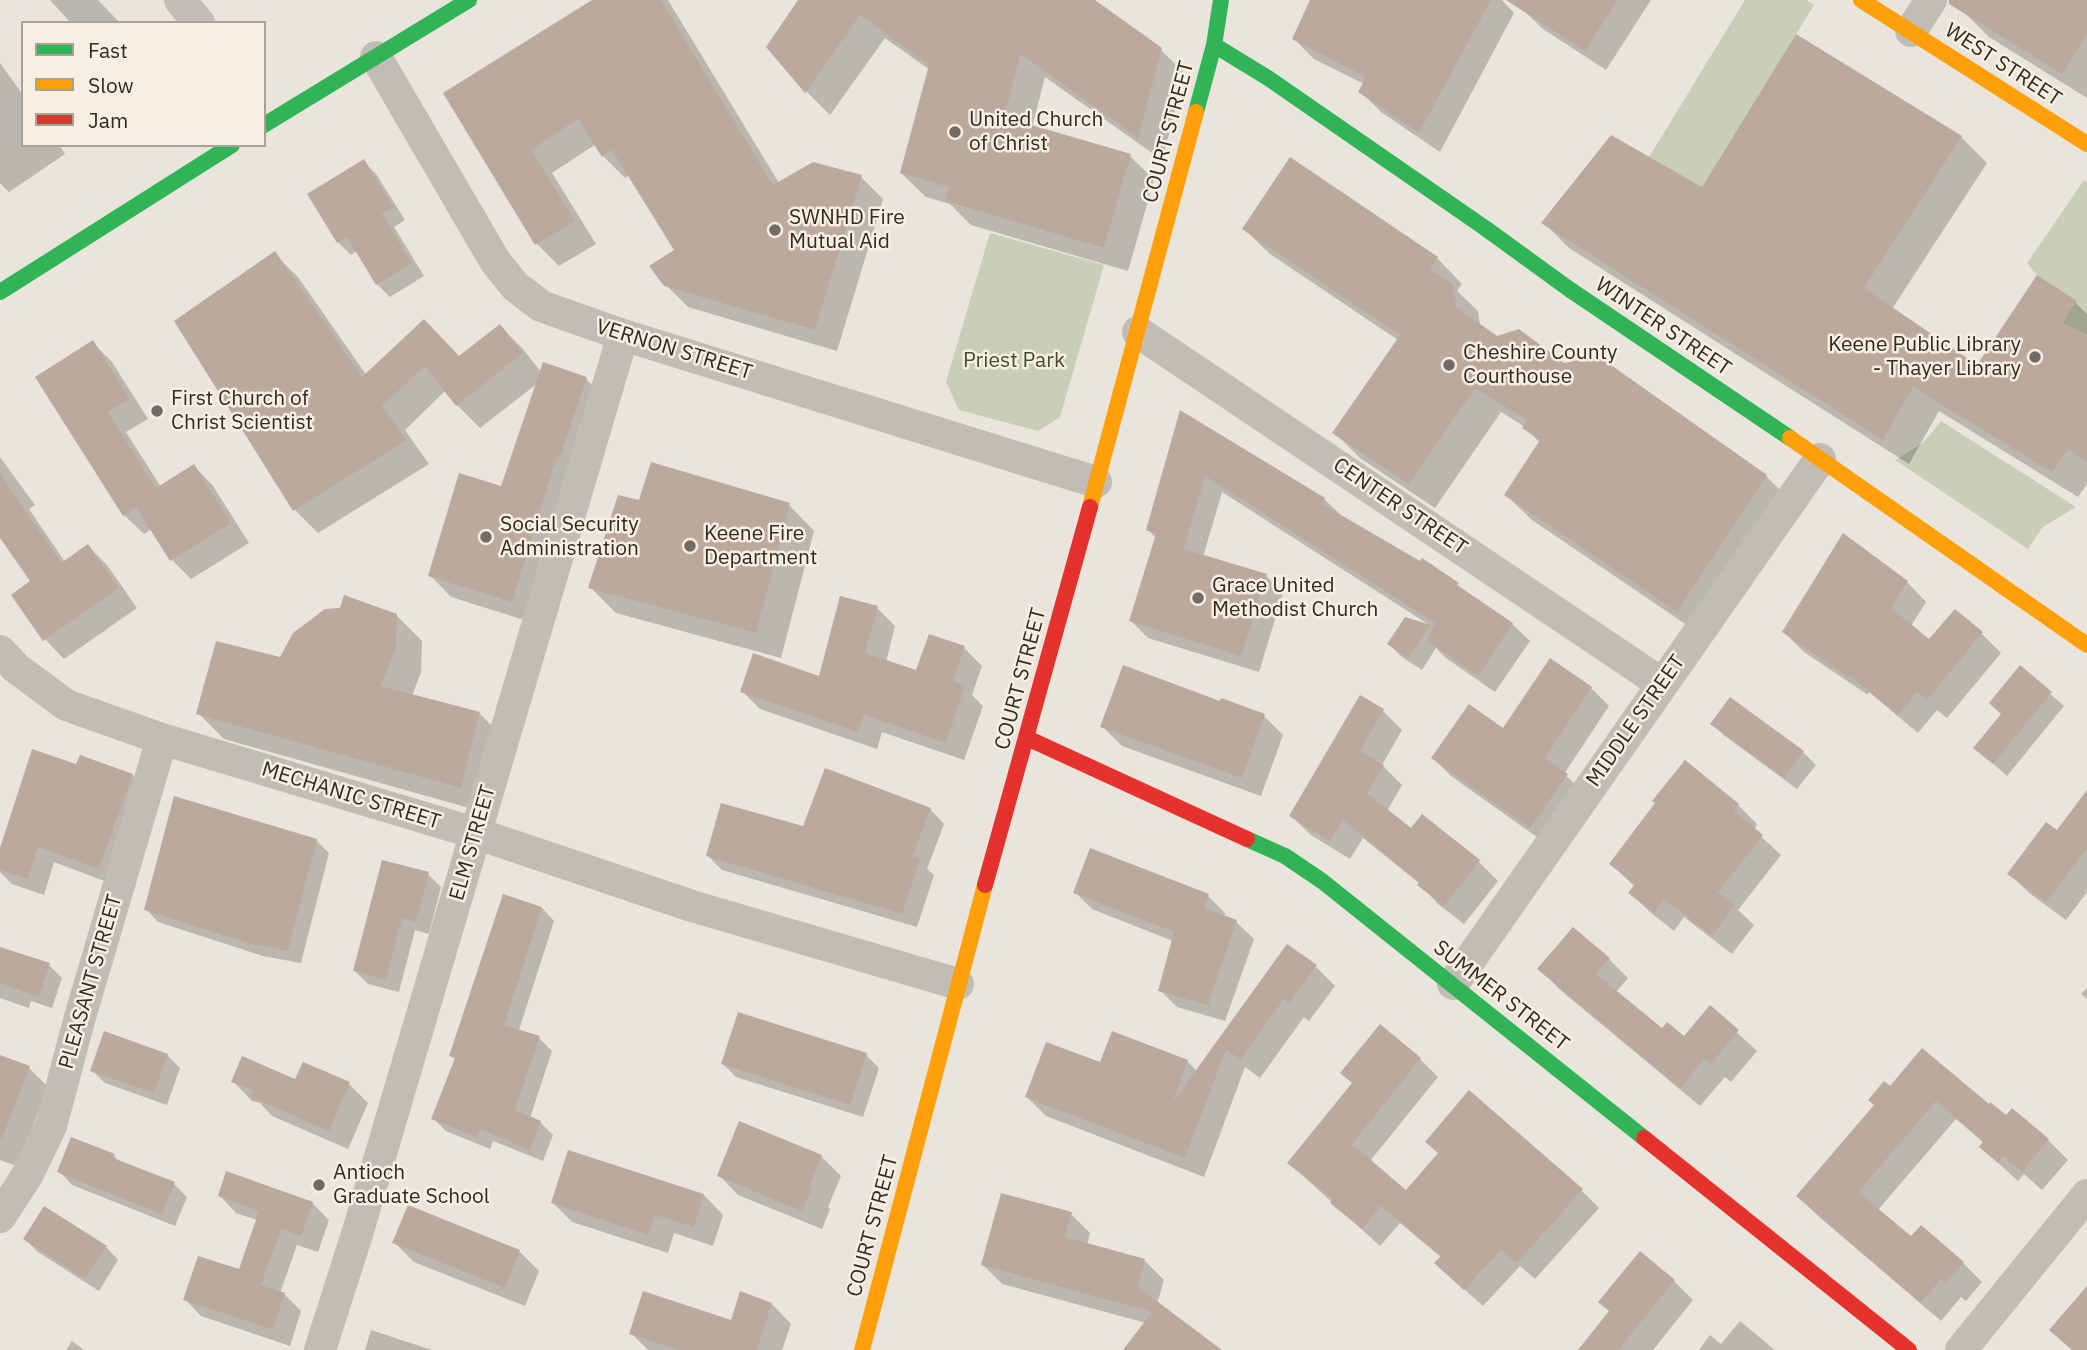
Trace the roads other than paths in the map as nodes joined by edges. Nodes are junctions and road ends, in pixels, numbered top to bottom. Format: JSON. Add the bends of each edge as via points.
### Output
{"nodes":[{"id":1,"x":180,"y":0,"type":"edge"},
{"id":2,"x":468,"y":0,"type":"edge"},
{"id":3,"x":1200,"y":0,"type":"edge"},
{"id":4,"x":1221,"y":0,"type":"edge"},
{"id":5,"x":1861,"y":0,"type":"edge"},
{"id":6,"x":1931,"y":0,"type":"edge"},
{"id":7,"x":1217,"y":18,"type":"junction"},
{"id":8,"x":197,"y":21,"type":"edge"},
{"id":9,"x":1911,"y":31,"type":"junction"},
{"id":10,"x":1214,"y":45,"type":"junction"},
{"id":11,"x":376,"y":57,"type":"junction"},
{"id":12,"x":269,"y":114,"type":"edge"},
{"id":13,"x":2087,"y":144,"type":"edge"},
{"id":14,"x":229,"y":147,"type":"edge"},
{"id":15,"x":0,"y":292,"type":"edge"},
{"id":16,"x":1138,"y":332,"type":"junction"},
{"id":17,"x":623,"y":335,"type":"junction"},
{"id":18,"x":1820,"y":459,"type":"junction"},
{"id":19,"x":1096,"y":482,"type":"junction"},
{"id":20,"x":2087,"y":645,"type":"edge"},
{"id":21,"x":0,"y":652,"type":"edge"},
{"id":22,"x":1661,"y":684,"type":"junction"},
{"id":23,"x":1027,"y":738,"type":"junction"},
{"id":24,"x":162,"y":739,"type":"junction"},
{"id":25,"x":475,"y":833,"type":"junction"},
{"id":26,"x":958,"y":984,"type":"junction"},
{"id":27,"x":1453,"y":984,"type":"junction"},
{"id":28,"x":2087,"y":1195,"type":"edge"},
{"id":29,"x":0,"y":1217,"type":"edge"},
{"id":30,"x":320,"y":1350,"type":"edge"},
{"id":31,"x":862,"y":1350,"type":"edge"},
{"id":32,"x":1909,"y":1350,"type":"edge"},
{"id":33,"x":1961,"y":1350,"type":"edge"}],
"edges":[{"from":1,"to":8,"type":"street"},
{"from":2,"to":11,"type":"street"},
{"from":3,"to":7,"type":"street"},
{"from":4,"to":7,"type":"street","name":"COURT STREET"},
{"from":5,"to":9,"type":"street","name":"WEST STREET"},
{"from":6,"to":9,"type":"street"},
{"from":7,"to":10,"type":"street","name":"COURT STREET"},
{"from":9,"to":13,"type":"street","name":"WEST STREET"},
{"from":10,"to":16,"type":"street","name":"COURT STREET"},
{"from":10,"to":18,"type":"street","name":"WINTER STREET"},
{"from":11,"to":12,"type":"street"},
{"from":11,"to":17,"type":"street","name":"VERNON STREET","via":[[495,261],[515,286],[541,306]]},
{"from":14,"to":15,"type":"street"},
{"from":16,"to":19,"type":"street","name":"COURT STREET"},
{"from":16,"to":22,"type":"street","name":"CENTER STREET"},
{"from":17,"to":19,"type":"street","name":"VERNON STREET"},
{"from":17,"to":25,"type":"street","name":"ELM STREET"},
{"from":18,"to":20,"type":"street","name":"WINTER STREET"},
{"from":18,"to":22,"type":"street","name":"MIDDLE STREET"},
{"from":19,"to":23,"type":"street","name":"COURT STREET"},
{"from":21,"to":24,"type":"street","name":"MECHANIC STREET","via":[[66,705]]},
{"from":22,"to":27,"type":"street","name":"MIDDLE STREET"},
{"from":23,"to":26,"type":"street","name":"COURT STREET"},
{"from":23,"to":27,"type":"street","name":"SUMMER STREET","via":[[1285,856]]},
{"from":24,"to":25,"type":"street","name":"MECHANIC STREET"},
{"from":24,"to":29,"type":"street","name":"PLEASANT STREET","via":[[51,1126]]},
{"from":25,"to":26,"type":"street","name":"MECHANIC STREET","via":[[692,906]]},
{"from":25,"to":30,"type":"street","name":"ELM STREET"},
{"from":26,"to":31,"type":"street","name":"COURT STREET"},
{"from":27,"to":32,"type":"street","name":"SUMMER STREET"},
{"from":28,"to":33,"type":"street"}]}
